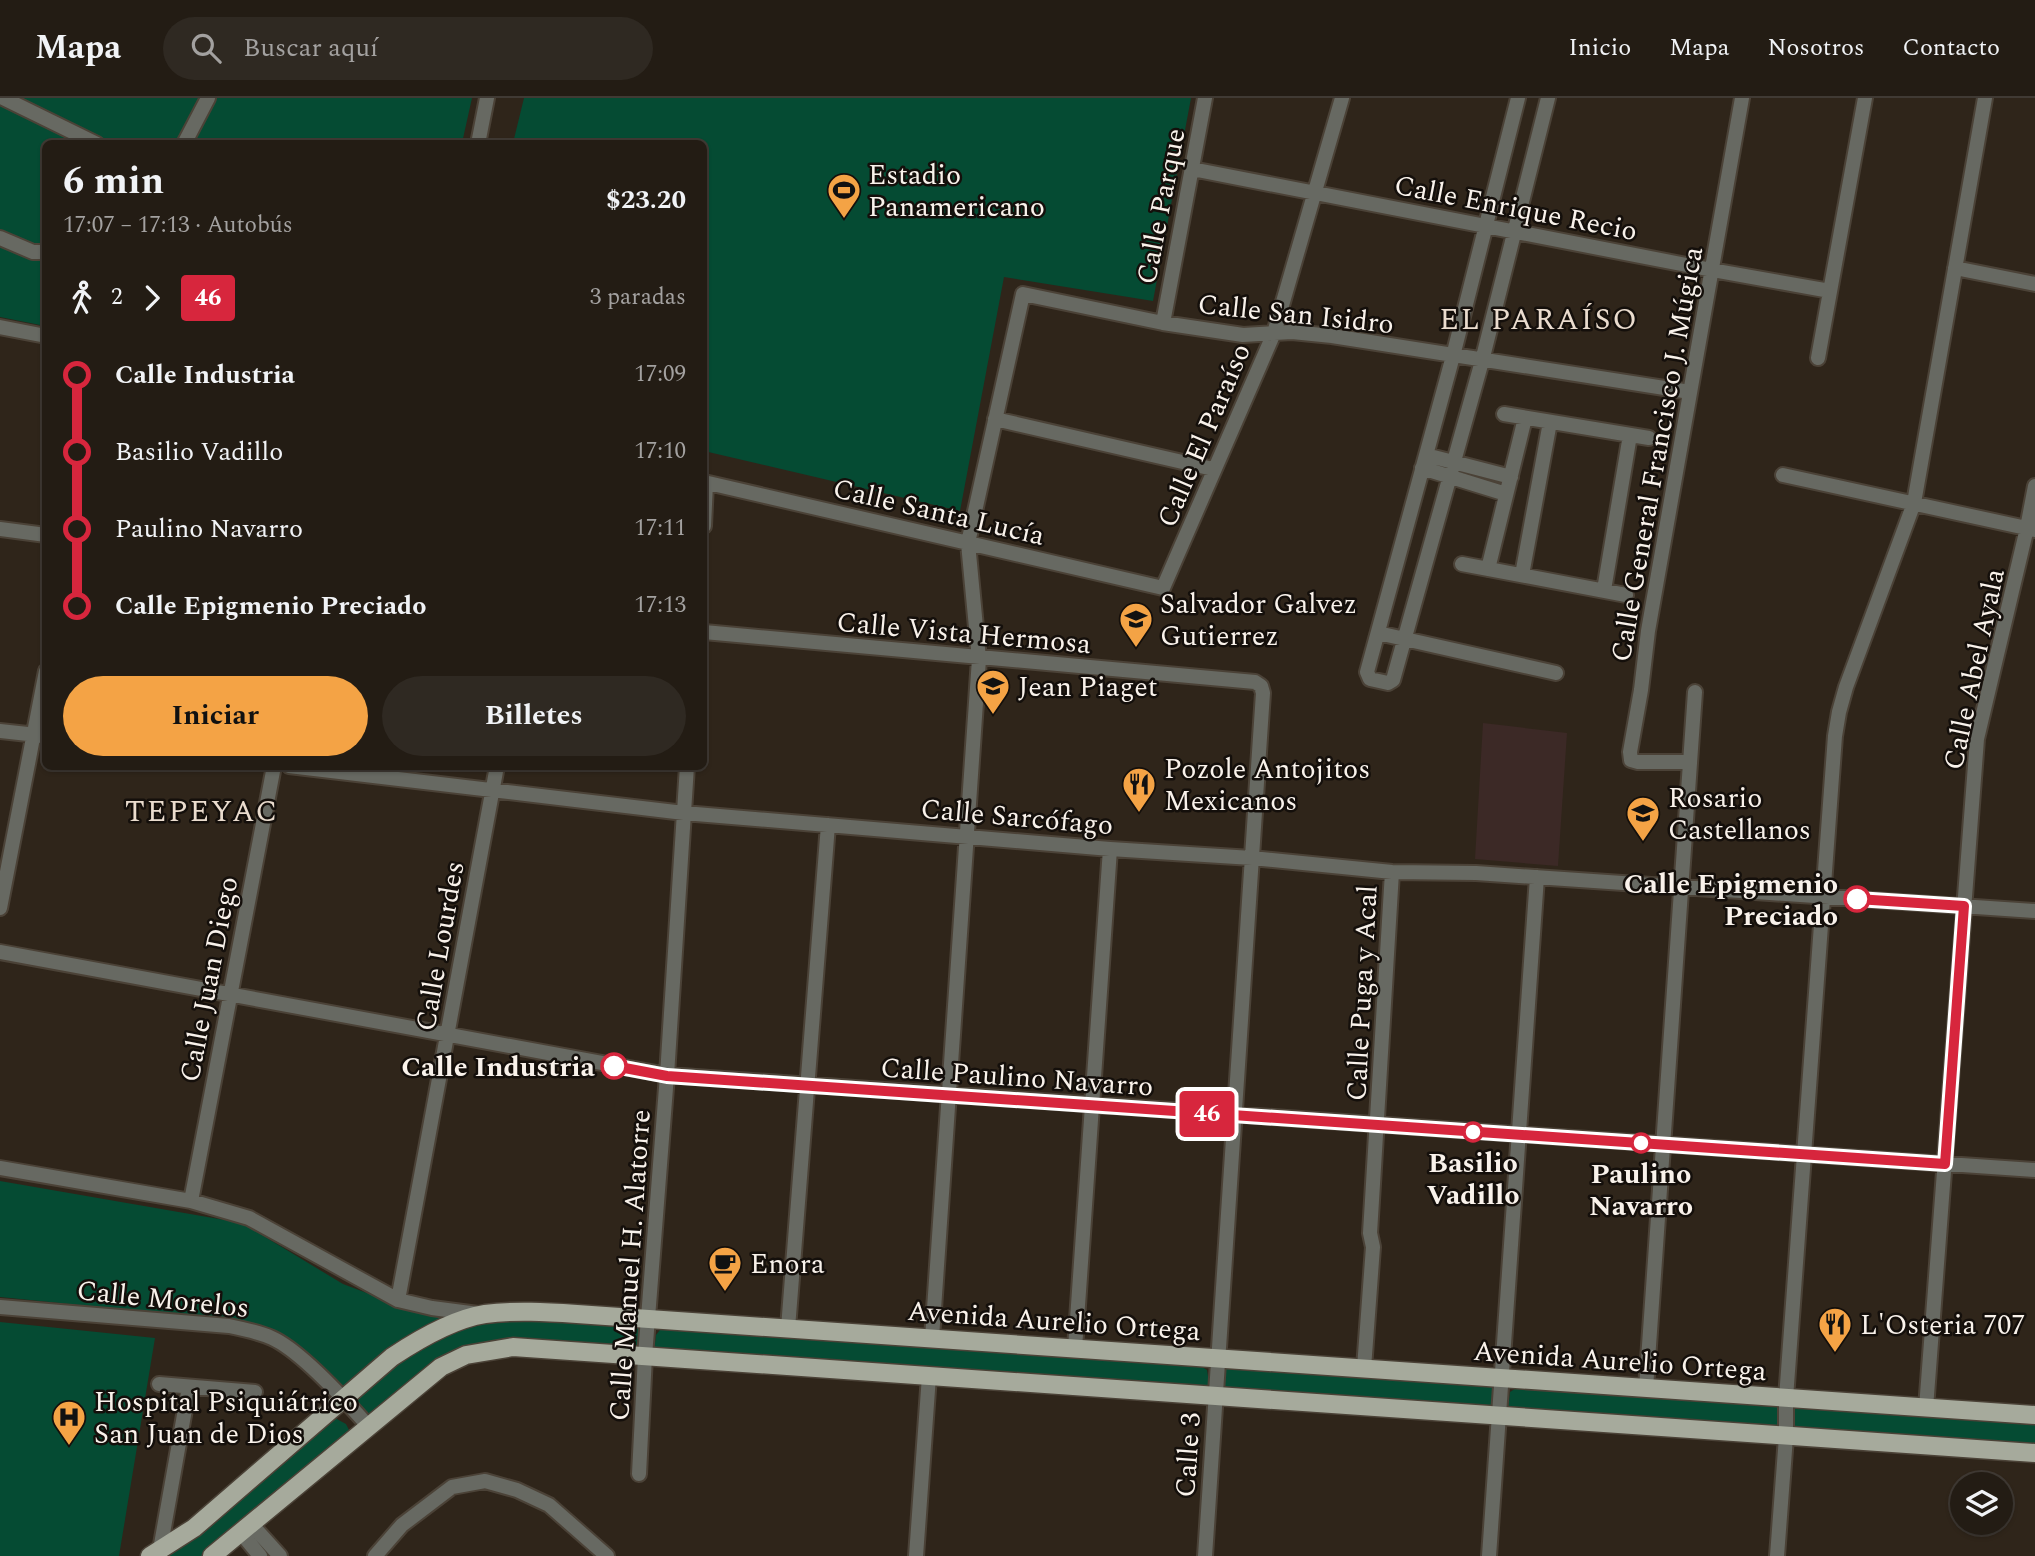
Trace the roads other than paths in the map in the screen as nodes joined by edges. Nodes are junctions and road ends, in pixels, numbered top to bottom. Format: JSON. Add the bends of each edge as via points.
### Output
{"nodes":[{"id":1,"x":4,"y":98,"type":"edge"},
{"id":2,"x":208,"y":98,"type":"edge"},
{"id":3,"x":487,"y":98,"type":"edge"},
{"id":4,"x":1205,"y":98,"type":"edge"},
{"id":5,"x":1342,"y":98,"type":"edge"},
{"id":6,"x":1518,"y":98,"type":"edge"},
{"id":7,"x":1548,"y":98,"type":"edge"},
{"id":8,"x":1742,"y":98,"type":"edge"},
{"id":9,"x":1865,"y":98,"type":"edge"},
{"id":10,"x":1985,"y":98,"type":"edge"},
{"id":11,"x":89,"y":140,"type":"edge"},
{"id":12,"x":186,"y":140,"type":"edge"},
{"id":13,"x":479,"y":140,"type":"edge"},
{"id":14,"x":1192,"y":169,"type":"junction"},
{"id":15,"x":1316,"y":192,"type":"junction"},
{"id":16,"x":1484,"y":227,"type":"junction"},
{"id":17,"x":1515,"y":233,"type":"junction"},
{"id":18,"x":0,"y":238,"type":"edge"},
{"id":19,"x":42,"y":252,"type":"edge"},
{"id":20,"x":1955,"y":268,"type":"junction"},
{"id":21,"x":1712,"y":270,"type":"junction"},
{"id":22,"x":2035,"y":284,"type":"edge"},
{"id":23,"x":1830,"y":291,"type":"junction"},
{"id":24,"x":1163,"y":323,"type":"junction"},
{"id":25,"x":0,"y":327,"type":"edge"},
{"id":26,"x":1274,"y":333,"type":"junction"},
{"id":27,"x":42,"y":336,"type":"edge"},
{"id":28,"x":1452,"y":356,"type":"junction"},
{"id":29,"x":1818,"y":358,"type":"dead end"},
{"id":30,"x":1482,"y":361,"type":"junction"},
{"id":31,"x":1690,"y":392,"type":"junction"},
{"id":32,"x":1504,"y":414,"type":"dead end"},
{"id":33,"x":1525,"y":418,"type":"junction"},
{"id":34,"x":995,"y":419,"type":"junction"},
{"id":35,"x":1550,"y":422,"type":"junction"},
{"id":36,"x":1630,"y":435,"type":"junction"},
{"id":37,"x":1649,"y":438,"type":"dead end"},
{"id":38,"x":1424,"y":462,"type":"junction"},
{"id":39,"x":1213,"y":469,"type":"junction"},
{"id":40,"x":1451,"y":469,"type":"junction"},
{"id":41,"x":1783,"y":475,"type":"dead end"},
{"id":42,"x":1511,"y":477,"type":"junction"},
{"id":43,"x":707,"y":482,"type":"edge"},
{"id":44,"x":2035,"y":486,"type":"edge"},
{"id":45,"x":1506,"y":494,"type":"junction"},
{"id":46,"x":1914,"y":503,"type":"junction"},
{"id":47,"x":0,"y":529,"type":"edge"},
{"id":48,"x":2031,"y":529,"type":"edge"},
{"id":49,"x":42,"y":534,"type":"edge"},
{"id":50,"x":968,"y":543,"type":"junction"},
{"id":51,"x":1462,"y":564,"type":"dead end"},
{"id":52,"x":1488,"y":569,"type":"junction"},
{"id":53,"x":1522,"y":575,"type":"junction"},
{"id":54,"x":1163,"y":588,"type":"joint"},
{"id":55,"x":1604,"y":590,"type":"junction"},
{"id":56,"x":1626,"y":595,"type":"dead end"},
{"id":57,"x":707,"y":632,"type":"edge"},
{"id":58,"x":1378,"y":633,"type":"junction"},
{"id":59,"x":1403,"y":639,"type":"junction"},
{"id":60,"x":979,"y":659,"type":"junction"},
{"id":61,"x":1556,"y":673,"type":"dead end"},
{"id":62,"x":1261,"y":686,"type":"joint"},
{"id":63,"x":1695,"y":692,"type":"dead end"},
{"id":64,"x":42,"y":708,"type":"edge"},
{"id":65,"x":0,"y":730,"type":"edge"},
{"id":66,"x":39,"y":735,"type":"edge"},
{"id":67,"x":1689,"y":762,"type":"junction"},
{"id":68,"x":273,"y":770,"type":"edge"},
{"id":69,"x":320,"y":770,"type":"edge"},
{"id":70,"x":496,"y":770,"type":"edge"},
{"id":71,"x":687,"y":770,"type":"edge"},
{"id":72,"x":492,"y":792,"type":"junction"},
{"id":73,"x":684,"y":813,"type":"junction"},
{"id":74,"x":828,"y":825,"type":"junction"},
{"id":75,"x":967,"y":836,"type":"junction"},
{"id":76,"x":1110,"y":849,"type":"junction"},
{"id":77,"x":1250,"y":858,"type":"junction"},
{"id":78,"x":1392,"y":872,"type":"junction"},
{"id":79,"x":1537,"y":877,"type":"junction"},
{"id":80,"x":1682,"y":887,"type":"junction"},
{"id":81,"x":1824,"y":896,"type":"junction"},
{"id":82,"x":1964,"y":906,"type":"junction"},
{"id":83,"x":0,"y":908,"type":"edge"},
{"id":84,"x":2035,"y":911,"type":"edge"},
{"id":85,"x":0,"y":952,"type":"edge"},
{"id":86,"x":230,"y":995,"type":"junction"},
{"id":87,"x":447,"y":1035,"type":"junction"},
{"id":88,"x":667,"y":1076,"type":"junction"},
{"id":89,"x":808,"y":1086,"type":"junction"},
{"id":90,"x":950,"y":1096,"type":"junction"},
{"id":91,"x":1093,"y":1105,"type":"junction"},
{"id":92,"x":1235,"y":1115,"type":"junction"},
{"id":93,"x":1377,"y":1125,"type":"junction"},
{"id":94,"x":1519,"y":1135,"type":"junction"},
{"id":95,"x":1664,"y":1145,"type":"junction"},
{"id":96,"x":1805,"y":1154,"type":"junction"},
{"id":97,"x":1945,"y":1164,"type":"junction"},
{"id":98,"x":0,"y":1167,"type":"edge"},
{"id":99,"x":2035,"y":1170,"type":"edge"},
{"id":100,"x":191,"y":1201,"type":"junction"},
{"id":101,"x":398,"y":1300,"type":"junction"},
{"id":102,"x":0,"y":1307,"type":"edge"},
{"id":103,"x":483,"y":1315,"type":"junction"},
{"id":104,"x":648,"y":1319,"type":"junction"},
{"id":105,"x":788,"y":1328,"type":"junction"},
{"id":106,"x":932,"y":1338,"type":"junction"},
{"id":107,"x":1075,"y":1348,"type":"junction"},
{"id":108,"x":645,"y":1356,"type":"junction"},
{"id":109,"x":1218,"y":1358,"type":"junction"},
{"id":110,"x":1364,"y":1368,"type":"junction"},
{"id":111,"x":929,"y":1376,"type":"junction"},
{"id":112,"x":1501,"y":1378,"type":"junction"},
{"id":113,"x":159,"y":1384,"type":"dead end"},
{"id":114,"x":189,"y":1387,"type":"junction"},
{"id":115,"x":1646,"y":1388,"type":"junction"},
{"id":116,"x":255,"y":1392,"type":"dead end"},
{"id":117,"x":1215,"y":1396,"type":"junction"},
{"id":118,"x":1786,"y":1398,"type":"junction"},
{"id":119,"x":343,"y":1399,"type":"junction"},
{"id":120,"x":1926,"y":1408,"type":"junction"},
{"id":121,"x":2035,"y":1415,"type":"edge"},
{"id":122,"x":1499,"y":1416,"type":"junction"},
{"id":123,"x":369,"y":1427,"type":"junction"},
{"id":124,"x":1786,"y":1437,"type":"junction"},
{"id":125,"x":2035,"y":1453,"type":"edge"},
{"id":126,"x":639,"y":1474,"type":"dead end"},
{"id":127,"x":243,"y":1532,"type":"junction"},
{"id":128,"x":155,"y":1553,"type":"edge"},
{"id":129,"x":212,"y":1556,"type":"edge"},
{"id":130,"x":251,"y":1556,"type":"edge"},
{"id":131,"x":260,"y":1556,"type":"edge"},
{"id":132,"x":280,"y":1556,"type":"edge"},
{"id":133,"x":375,"y":1556,"type":"edge"},
{"id":134,"x":607,"y":1556,"type":"edge"},
{"id":135,"x":916,"y":1556,"type":"edge"},
{"id":136,"x":1205,"y":1556,"type":"edge"},
{"id":137,"x":1489,"y":1556,"type":"edge"},
{"id":138,"x":1777,"y":1556,"type":"edge"}],
"edges":[{"from":1,"to":11,"type":"street"},
{"from":2,"to":12,"type":"street"},
{"from":3,"to":13,"type":"street"},
{"from":4,"to":14,"type":"street","name":"Calle Parque"},
{"from":5,"to":15,"type":"street","name":"Calle El Paraíso"},
{"from":6,"to":16,"type":"street"},
{"from":7,"to":17,"type":"street"},
{"from":8,"to":21,"type":"street","name":"Calle General Francisco J. Múgica"},
{"from":9,"to":23,"type":"street"},
{"from":10,"to":20,"type":"street"},
{"from":14,"to":15,"type":"street","name":"Calle Enrique Recio"},
{"from":14,"to":24,"type":"street","name":"Calle Parque"},
{"from":15,"to":16,"type":"street","name":"Calle Enrique Recio"},
{"from":15,"to":26,"type":"street","name":"Calle El Paraíso"},
{"from":16,"to":17,"type":"street","name":"Calle Enrique Recio"},
{"from":16,"to":28,"type":"street"},
{"from":17,"to":21,"type":"street","name":"Calle Enrique Recio"},
{"from":17,"to":30,"type":"street"},
{"from":18,"to":19,"type":"street","via":[[33,253]]},
{"from":20,"to":22,"type":"street"},
{"from":20,"to":46,"type":"street"},
{"from":21,"to":23,"type":"street","name":"Calle Enrique Recio"},
{"from":21,"to":31,"type":"street","name":"Calle General Francisco J. Múgica"},
{"from":23,"to":29,"type":"street"},
{"from":24,"to":26,"type":"street","name":"Calle San Isidro","via":[[1242,335]]},
{"from":24,"to":34,"type":"street","name":"Calle San Isidro","via":[[1023,294]]},
{"from":25,"to":27,"type":"street"},
{"from":26,"to":28,"type":"street","name":"Calle San Isidro","via":[[1304,332]]},
{"from":26,"to":39,"type":"street","name":"Calle El Paraíso"},
{"from":28,"to":30,"type":"street","name":"Calle San Isidro"},
{"from":28,"to":38,"type":"street"},
{"from":30,"to":31,"type":"street","name":"Calle San Isidro"},
{"from":30,"to":40,"type":"street"},
{"from":31,"to":67,"type":"street","name":"Calle General Francisco J. Múgica","via":[[1630,752],[1638,762]]},
{"from":32,"to":33,"type":"street"},
{"from":33,"to":35,"type":"street"},
{"from":33,"to":42,"type":"street"},
{"from":34,"to":39,"type":"street"},
{"from":34,"to":50,"type":"street"},
{"from":35,"to":36,"type":"street"},
{"from":35,"to":53,"type":"street"},
{"from":36,"to":37,"type":"street"},
{"from":36,"to":55,"type":"street"},
{"from":38,"to":40,"type":"street"},
{"from":38,"to":58,"type":"street"},
{"from":39,"to":54,"type":"street","name":"Calle El Paraíso"},
{"from":40,"to":42,"type":"street"},
{"from":40,"to":45,"type":"street"},
{"from":40,"to":59,"type":"street"},
{"from":41,"to":46,"type":"street"},
{"from":42,"to":45,"type":"street"},
{"from":43,"to":50,"type":"street","name":"Calle Santa Lucía"},
{"from":44,"to":48,"type":"street","name":"Calle Abel Ayala"},
{"from":45,"to":52,"type":"street"},
{"from":46,"to":48,"type":"street"},
{"from":46,"to":81,"type":"street","via":[[1839,712]]},
{"from":47,"to":49,"type":"street"},
{"from":48,"to":82,"type":"street","name":"Calle Abel Ayala","via":[[1977,739]]},
{"from":50,"to":54,"type":"street","name":"Calle Santa Lucía"},
{"from":50,"to":60,"type":"street"},
{"from":51,"to":52,"type":"street"},
{"from":52,"to":53,"type":"street"},
{"from":53,"to":55,"type":"street"},
{"from":55,"to":56,"type":"street"},
{"from":57,"to":60,"type":"street","name":"Calle Vista Hermosa"},
{"from":58,"to":59,"type":"street"},
{"from":58,"to":59,"type":"street","via":[[1367,677],[1391,682]]},
{"from":59,"to":61,"type":"street"},
{"from":60,"to":62,"type":"street","name":"Calle Vista Hermosa"},
{"from":60,"to":75,"type":"street"},
{"from":62,"to":77,"type":"street","name":"Calle 3"},
{"from":63,"to":67,"type":"street"},
{"from":64,"to":66,"type":"street"},
{"from":65,"to":66,"type":"street"},
{"from":66,"to":83,"type":"street"},
{"from":67,"to":80,"type":"street"},
{"from":68,"to":86,"type":"street","name":"Calle Juan Diego"},
{"from":69,"to":72,"type":"street","name":"Calle Sarcófago"},
{"from":70,"to":72,"type":"street","name":"Calle Lourdes"},
{"from":71,"to":73,"type":"street","name":"Calle Manuel H. Alatorre"},
{"from":72,"to":73,"type":"street","name":"Calle Sarcófago"},
{"from":72,"to":87,"type":"street","name":"Calle Lourdes"},
{"from":73,"to":74,"type":"street","name":"Calle Sarcófago"},
{"from":73,"to":88,"type":"street","name":"Calle Manuel H. Alatorre"},
{"from":74,"to":75,"type":"street","name":"Calle Sarcófago"},
{"from":74,"to":89,"type":"street"},
{"from":75,"to":76,"type":"street","name":"Calle Sarcófago"},
{"from":75,"to":90,"type":"street"},
{"from":76,"to":77,"type":"street","name":"Calle Sarcófago"},
{"from":76,"to":91,"type":"street"},
{"from":77,"to":78,"type":"street","name":"Calle Sarcófago"},
{"from":77,"to":92,"type":"street","name":"Calle 3"},
{"from":78,"to":79,"type":"street","name":"Calle Sarcófago"},
{"from":78,"to":93,"type":"street","name":"Calle Puga y Acal"},
{"from":79,"to":80,"type":"street","name":"Calle Sarcófago"},
{"from":79,"to":94,"type":"street"},
{"from":80,"to":81,"type":"street","name":"Calle Sarcófago"},
{"from":80,"to":95,"type":"street"},
{"from":81,"to":82,"type":"street","name":"Calle Sarcófago"},
{"from":81,"to":96,"type":"street"},
{"from":82,"to":84,"type":"street","name":"Calle Sarcófago"},
{"from":82,"to":97,"type":"street","name":"Calle Abel Ayala"},
{"from":85,"to":86,"type":"street"},
{"from":86,"to":87,"type":"street"},
{"from":86,"to":100,"type":"street","name":"Calle Juan Diego"},
{"from":87,"to":88,"type":"street"},
{"from":87,"to":101,"type":"street","name":"Calle Lourdes"},
{"from":88,"to":89,"type":"street","name":"Calle Paulino Navarro"},
{"from":88,"to":104,"type":"street","name":"Calle Manuel H. Alatorre"},
{"from":89,"to":90,"type":"street","name":"Calle Paulino Navarro"},
{"from":89,"to":105,"type":"street"},
{"from":90,"to":91,"type":"street","name":"Calle Paulino Navarro"},
{"from":90,"to":106,"type":"street"},
{"from":91,"to":92,"type":"street","name":"Calle Paulino Navarro"},
{"from":91,"to":107,"type":"street"},
{"from":92,"to":93,"type":"street","name":"Calle Paulino Navarro"},
{"from":92,"to":109,"type":"street","name":"Calle 3"},
{"from":93,"to":94,"type":"street","name":"Calle Paulino Navarro"},
{"from":93,"to":110,"type":"street","name":"Calle Puga y Acal"},
{"from":94,"to":95,"type":"street","name":"Calle Paulino Navarro"},
{"from":94,"to":112,"type":"street"},
{"from":95,"to":96,"type":"street","name":"Calle Paulino Navarro"},
{"from":95,"to":115,"type":"street"},
{"from":96,"to":97,"type":"street","name":"Calle Paulino Navarro"},
{"from":96,"to":118,"type":"street"},
{"from":97,"to":99,"type":"street","name":"Calle Paulino Navarro"},
{"from":97,"to":120,"type":"street","name":"Calle Abel Ayala"},
{"from":98,"to":100,"type":"street"},
{"from":100,"to":101,"type":"street","via":[[248,1218]]},
{"from":101,"to":103,"type":"street"},
{"from":102,"to":119,"type":"street","name":"Calle Morelos","via":[[253,1331],[289,1348]]},
{"from":103,"to":104,"type":"main road","name":"Avenida Aurelio Ortega","via":[[544,1312]]},
{"from":103,"to":119,"type":"main road","name":"Avenida Aurelio Ortega","via":[[416,1341]]},
{"from":104,"to":105,"type":"main road","name":"Avenida Aurelio Ortega"},
{"from":104,"to":108,"type":"street","name":"Calle Manuel H. Alatorre"},
{"from":105,"to":106,"type":"main road","name":"Avenida Aurelio Ortega"},
{"from":106,"to":107,"type":"main road","name":"Avenida Aurelio Ortega"},
{"from":107,"to":109,"type":"main road","name":"Avenida Aurelio Ortega"},
{"from":108,"to":111,"type":"main road"},
{"from":108,"to":123,"type":"main road","via":[[513,1347],[466,1354],[441,1367]]},
{"from":108,"to":126,"type":"street","name":"Calle Manuel H. Alatorre"},
{"from":109,"to":110,"type":"main road","name":"Avenida Aurelio Ortega"},
{"from":109,"to":117,"type":"street","name":"Calle 3"},
{"from":110,"to":112,"type":"main road","name":"Avenida Aurelio Ortega"},
{"from":111,"to":117,"type":"main road"},
{"from":111,"to":135,"type":"street"},
{"from":112,"to":115,"type":"main road","name":"Avenida Aurelio Ortega"},
{"from":112,"to":122,"type":"street"},
{"from":113,"to":114,"type":"street"},
{"from":114,"to":116,"type":"street"},
{"from":114,"to":128,"type":"street"},
{"from":115,"to":118,"type":"main road","name":"Avenida Aurelio Ortega"},
{"from":117,"to":122,"type":"main road"},
{"from":117,"to":136,"type":"street","name":"Calle 3"},
{"from":118,"to":120,"type":"main road","name":"Avenida Aurelio Ortega"},
{"from":118,"to":124,"type":"street"},
{"from":119,"to":123,"type":"street","name":"Calle Morelos"},
{"from":119,"to":128,"type":"main road","name":"Avenida Aurelio Ortega","via":[[194,1528]]},
{"from":120,"to":121,"type":"main road","name":"Avenida Aurelio Ortega"},
{"from":122,"to":124,"type":"main road"},
{"from":122,"to":137,"type":"street"},
{"from":123,"to":127,"type":"main road"},
{"from":124,"to":125,"type":"main road"},
{"from":124,"to":138,"type":"street"},
{"from":127,"to":129,"type":"main road"},
{"from":127,"to":130,"type":"street"},
{"from":127,"to":131,"type":"street"},
{"from":127,"to":132,"type":"street"},
{"from":133,"to":134,"type":"street","via":[[402,1525],[452,1487],[485,1481],[549,1505]]}]}
